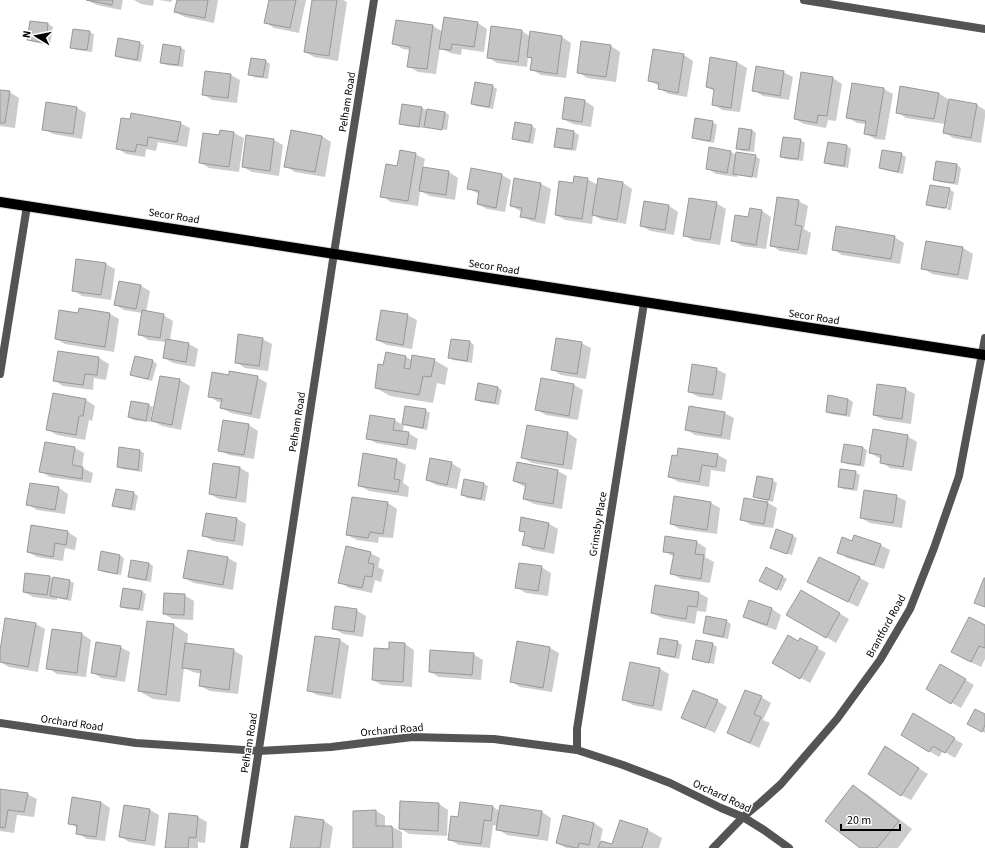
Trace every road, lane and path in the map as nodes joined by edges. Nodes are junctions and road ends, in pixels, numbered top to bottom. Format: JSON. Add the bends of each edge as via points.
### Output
{"nodes":[{"id":1,"x":374,"y":0,"type":"edge"},
{"id":2,"x":804,"y":0,"type":"edge"},
{"id":3,"x":985,"y":29,"type":"edge"},
{"id":4,"x":0,"y":202,"type":"edge"},
{"id":5,"x":27,"y":206,"type":"junction"},
{"id":6,"x":334,"y":253,"type":"junction"},
{"id":7,"x":644,"y":303,"type":"junction"},
{"id":8,"x":985,"y":338,"type":"edge"},
{"id":9,"x":984,"y":355,"type":"edge"},
{"id":10,"x":0,"y":374,"type":"edge"},
{"id":11,"x":0,"y":723,"type":"edge"},
{"id":12,"x":577,"y":750,"type":"junction"},
{"id":13,"x":259,"y":751,"type":"junction"},
{"id":14,"x":743,"y":817,"type":"junction"},
{"id":15,"x":244,"y":848,"type":"edge"},
{"id":16,"x":713,"y":848,"type":"edge"},
{"id":17,"x":789,"y":848,"type":"edge"}],
"edges":[{"from":1,"to":6,"type":"street","name":"Pelham Road"},
{"from":2,"to":3,"type":"street"},
{"from":4,"to":5,"type":"main road","name":"Secor Road"},
{"from":5,"to":6,"type":"main road","name":"Secor Road"},
{"from":5,"to":10,"type":"street"},
{"from":6,"to":7,"type":"main road","name":"Secor Road"},
{"from":6,"to":13,"type":"street","name":"Pelham Road"},
{"from":7,"to":9,"type":"main road","name":"Secor Road"},
{"from":7,"to":12,"type":"street","name":"Grimsby Place","via":[[577,730]]},
{"from":8,"to":9,"type":"street","name":"Brantford Road"},
{"from":9,"to":14,"type":"street","name":"Brantford Road","via":[[959,476],[910,609],[880,660],[837,719],[782,784]]},
{"from":11,"to":13,"type":"street","name":"Orchard Road","via":[[136,743]]},
{"from":12,"to":13,"type":"street","name":"Orchard Road","via":[[494,740],[412,737],[331,747]]},
{"from":12,"to":14,"type":"street","name":"Orchard Road","via":[[670,783]]},
{"from":13,"to":15,"type":"street","name":"Pelham Road"},
{"from":14,"to":16,"type":"street","name":"Brantford Road"},
{"from":14,"to":17,"type":"street","name":"Orchard Road"}]}
